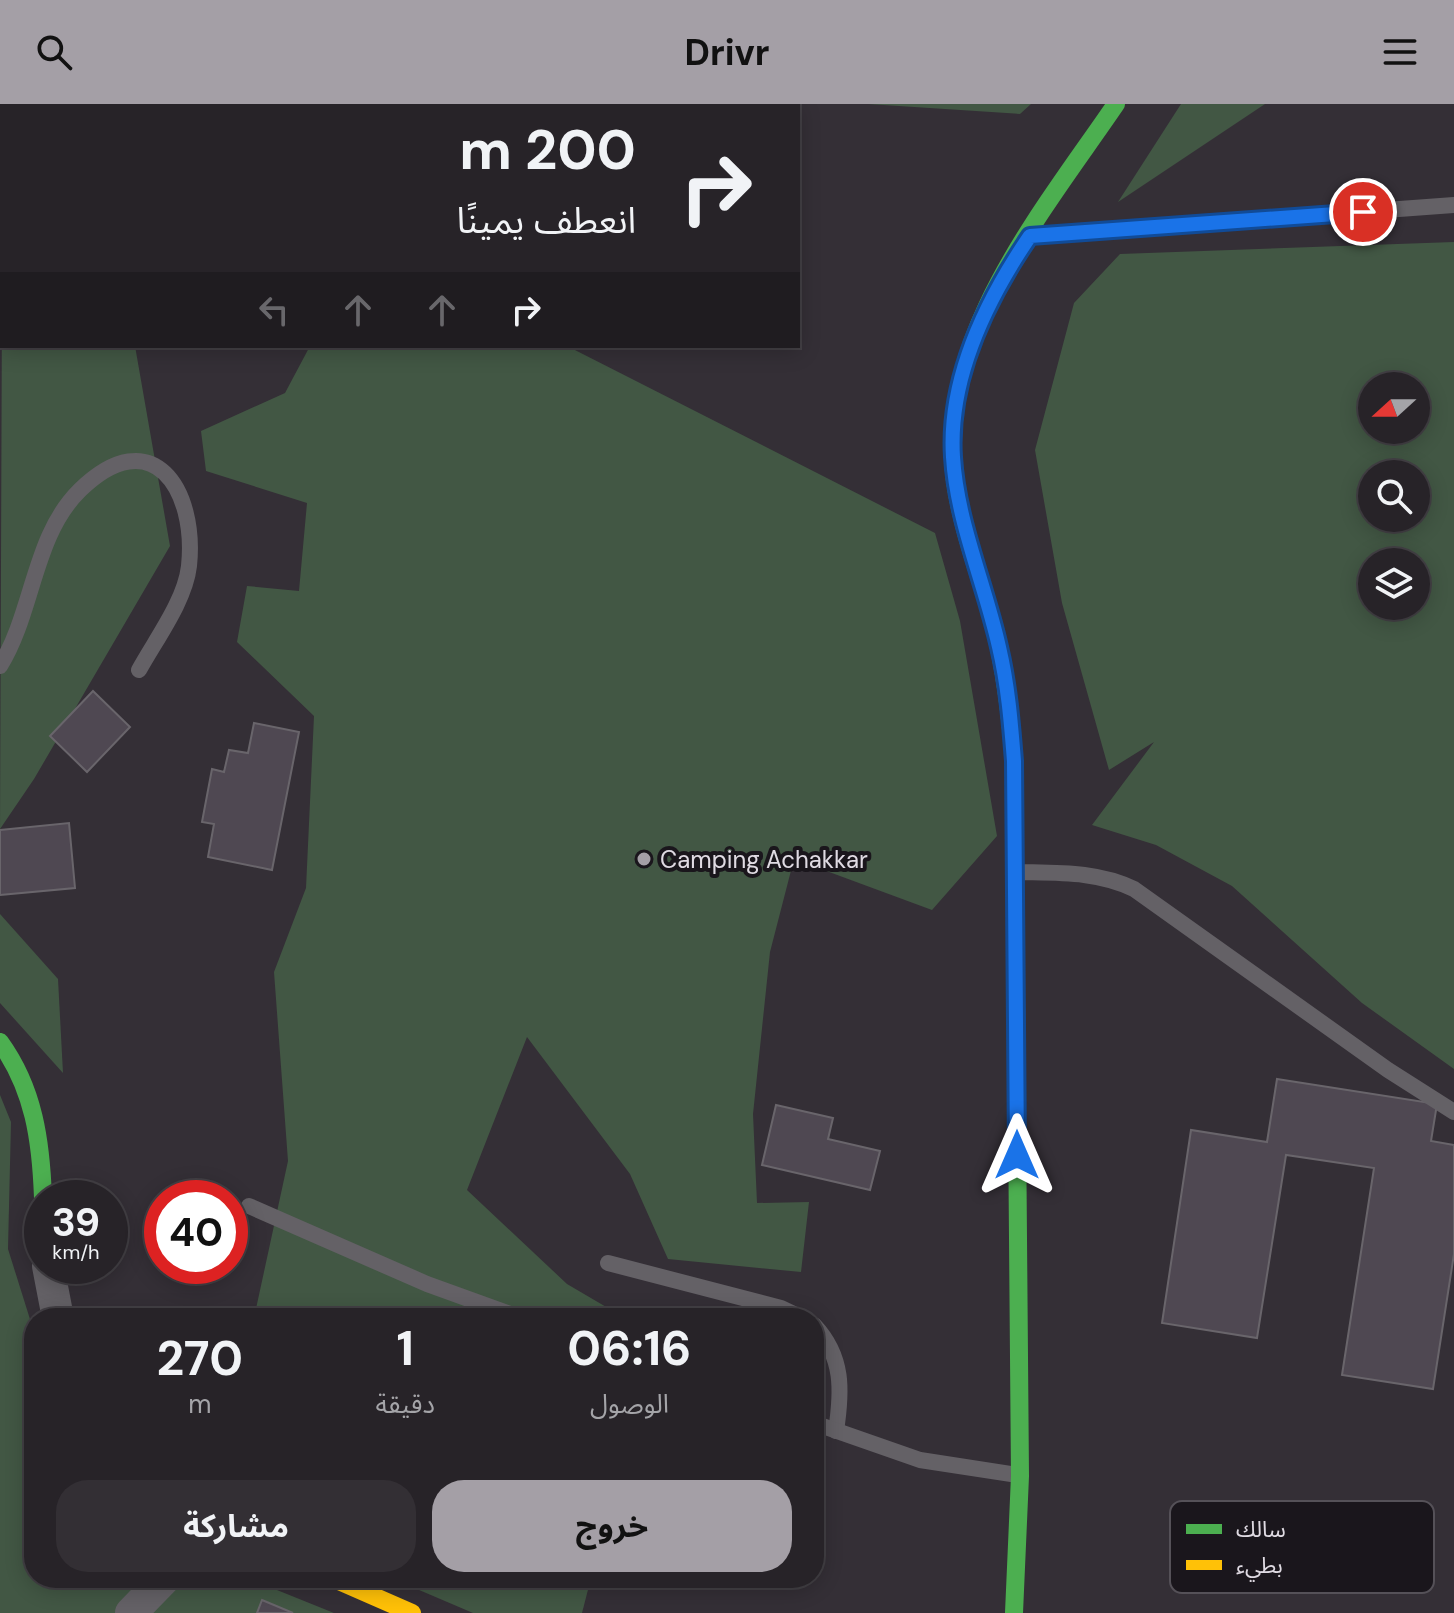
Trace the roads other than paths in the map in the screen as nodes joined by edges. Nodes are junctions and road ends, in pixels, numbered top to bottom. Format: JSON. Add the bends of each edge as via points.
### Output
{"nodes":[{"id":1,"x":1116,"y":104,"type":"edge"},
{"id":2,"x":1454,"y":205,"type":"edge"},
{"id":3,"x":1030,"y":236,"type":"junction"},
{"id":4,"x":0,"y":666,"type":"edge"},
{"id":5,"x":139,"y":670,"type":"dead end"},
{"id":6,"x":1015,"y":872,"type":"junction"},
{"id":7,"x":0,"y":1042,"type":"edge"},
{"id":8,"x":1454,"y":1112,"type":"edge"},
{"id":9,"x":41,"y":1180,"type":"edge"},
{"id":10,"x":249,"y":1206,"type":"dead end"},
{"id":11,"x":608,"y":1263,"type":"dead end"},
{"id":12,"x":51,"y":1284,"type":"edge"},
{"id":13,"x":56,"y":1308,"type":"edge"},
{"id":14,"x":493,"y":1308,"type":"edge"},
{"id":15,"x":781,"y":1308,"type":"edge"},
{"id":16,"x":824,"y":1336,"type":"edge"},
{"id":17,"x":824,"y":1427,"type":"edge"},
{"id":18,"x":836,"y":1431,"type":"junction"},
{"id":19,"x":1020,"y":1476,"type":"junction"},
{"id":20,"x":155,"y":1588,"type":"edge"},
{"id":21,"x":355,"y":1588,"type":"edge"},
{"id":22,"x":131,"y":1613,"type":"edge"},
{"id":23,"x":412,"y":1613,"type":"edge"},
{"id":24,"x":1014,"y":1613,"type":"edge"}],
"edges":[{"from":1,"to":3,"type":"street"},
{"from":2,"to":3,"type":"lane"},
{"from":3,"to":6,"type":"street","via":[[978,330],[962,378],[953,457],[1010,700]]},
{"from":4,"to":5,"type":"lane","via":[[22,620],[55,523],[68,504],[101,474],[146,462],[178,485],[185,507],[189,567]]},
{"from":6,"to":8,"type":"lane","via":[[1112,878],[1134,889]]},
{"from":6,"to":19,"type":"street"},
{"from":7,"to":9,"type":"street","via":[[24,1081],[35,1115]]},
{"from":10,"to":14,"type":"lane"},
{"from":11,"to":15,"type":"lane"},
{"from":12,"to":13,"type":"street"},
{"from":16,"to":18,"type":"lane","via":[[839,1365],[842,1395]]},
{"from":17,"to":18,"type":"lane"},
{"from":18,"to":19,"type":"lane","via":[[920,1460]]},
{"from":19,"to":24,"type":"street"},
{"from":20,"to":22,"type":"street"},
{"from":21,"to":23,"type":"street"}]}
